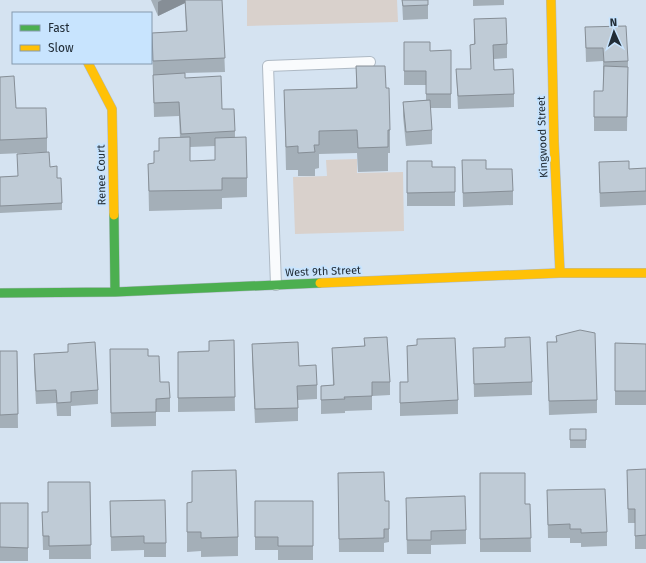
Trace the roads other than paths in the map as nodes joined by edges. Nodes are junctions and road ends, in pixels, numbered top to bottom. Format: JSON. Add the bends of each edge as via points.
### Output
{"nodes":[{"id":1,"x":551,"y":0,"type":"edge"},
{"id":2,"x":370,"y":62,"type":"dead end"},
{"id":3,"x":89,"y":64,"type":"edge"},
{"id":4,"x":646,"y":273,"type":"edge"},
{"id":5,"x":560,"y":274,"type":"junction"},
{"id":6,"x":276,"y":285,"type":"junction"},
{"id":7,"x":116,"y":292,"type":"junction"},
{"id":8,"x":0,"y":293,"type":"edge"}],
"edges":[{"from":1,"to":5,"type":"street","name":"Kingwood Street"},
{"from":2,"to":6,"type":"lane","via":[[268,66]]},
{"from":3,"to":7,"type":"street","name":"Renee Court","via":[[112,109]]},
{"from":4,"to":5,"type":"street","name":"West 9th Street"},
{"from":5,"to":6,"type":"street","name":"West 9th Street"},
{"from":6,"to":7,"type":"street","name":"West 9th Street"},
{"from":7,"to":8,"type":"street","name":"West 9th Street"}]}
